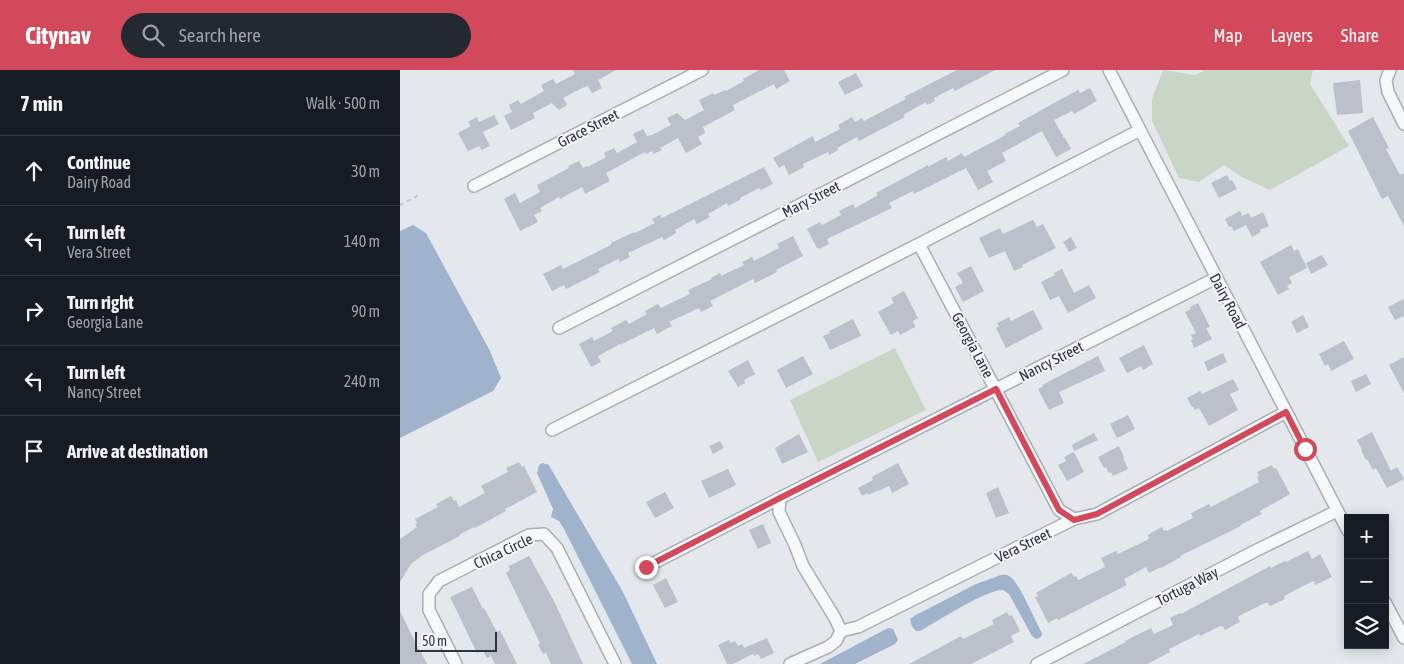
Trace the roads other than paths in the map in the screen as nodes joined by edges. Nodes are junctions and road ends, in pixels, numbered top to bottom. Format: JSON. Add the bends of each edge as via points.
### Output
{"nodes":[{"id":1,"x":702,"y":70,"type":"edge"},
{"id":2,"x":1063,"y":70,"type":"edge"},
{"id":3,"x":1109,"y":70,"type":"edge"},
{"id":4,"x":1390,"y":70,"type":"edge"},
{"id":5,"x":1404,"y":124,"type":"edge"},
{"id":6,"x":1140,"y":130,"type":"junction"},
{"id":7,"x":474,"y":186,"type":"dead end"},
{"id":8,"x":919,"y":244,"type":"junction"},
{"id":9,"x":1216,"y":278,"type":"junction"},
{"id":10,"x":559,"y":328,"type":"dead end"},
{"id":11,"x":996,"y":389,"type":"junction"},
{"id":12,"x":1286,"y":412,"type":"junction"},
{"id":13,"x":552,"y":430,"type":"dead end"},
{"id":14,"x":780,"y":498,"type":"junction"},
{"id":15,"x":1337,"y":511,"type":"junction"},
{"id":16,"x":1074,"y":520,"type":"junction"},
{"id":17,"x":1344,"y":524,"type":"edge"},
{"id":18,"x":646,"y":567,"type":"dead end"},
{"id":19,"x":1386,"y":604,"type":"edge"},
{"id":20,"x":841,"y":630,"type":"junction"},
{"id":21,"x":1404,"y":638,"type":"edge"},
{"id":22,"x":456,"y":664,"type":"edge"},
{"id":23,"x":615,"y":664,"type":"edge"},
{"id":24,"x":790,"y":664,"type":"edge"},
{"id":25,"x":1037,"y":664,"type":"edge"}],
"edges":[{"from":1,"to":7,"type":"street","name":"Grace Street"},
{"from":2,"to":10,"type":"street","name":"Mary Street"},
{"from":3,"to":6,"type":"street","name":"Dairy Road"},
{"from":4,"to":5,"type":"street","via":[[1386,80],[1388,92]]},
{"from":6,"to":8,"type":"street"},
{"from":6,"to":9,"type":"street","name":"Dairy Road"},
{"from":8,"to":11,"type":"street","name":"Georgia Lane"},
{"from":8,"to":13,"type":"street"},
{"from":9,"to":11,"type":"street","name":"Nancy Street"},
{"from":9,"to":12,"type":"street","name":"Dairy Road"},
{"from":11,"to":14,"type":"street","name":"Nancy Street"},
{"from":11,"to":16,"type":"street","name":"Georgia Lane","via":[[1059,510]]},
{"from":12,"to":15,"type":"street","name":"Dairy Road"},
{"from":12,"to":16,"type":"street","name":"Vera Street","via":[[1097,514]]},
{"from":14,"to":18,"type":"street","name":"Nancy Street"},
{"from":14,"to":20,"type":"street","via":[[779,512],[803,566]]},
{"from":15,"to":17,"type":"street","name":"Dairy Road"},
{"from":15,"to":25,"type":"street","name":"Tortuga Way"},
{"from":16,"to":20,"type":"street","name":"Vera Street","via":[[858,627]]},
{"from":19,"to":21,"type":"street"},
{"from":20,"to":24,"type":"street","via":[[836,641],[828,647]]},
{"from":22,"to":23,"type":"street","name":"Chica Circle","via":[[429,610],[429,594],[439,581],[529,535],[544,534],[556,548]]}]}
